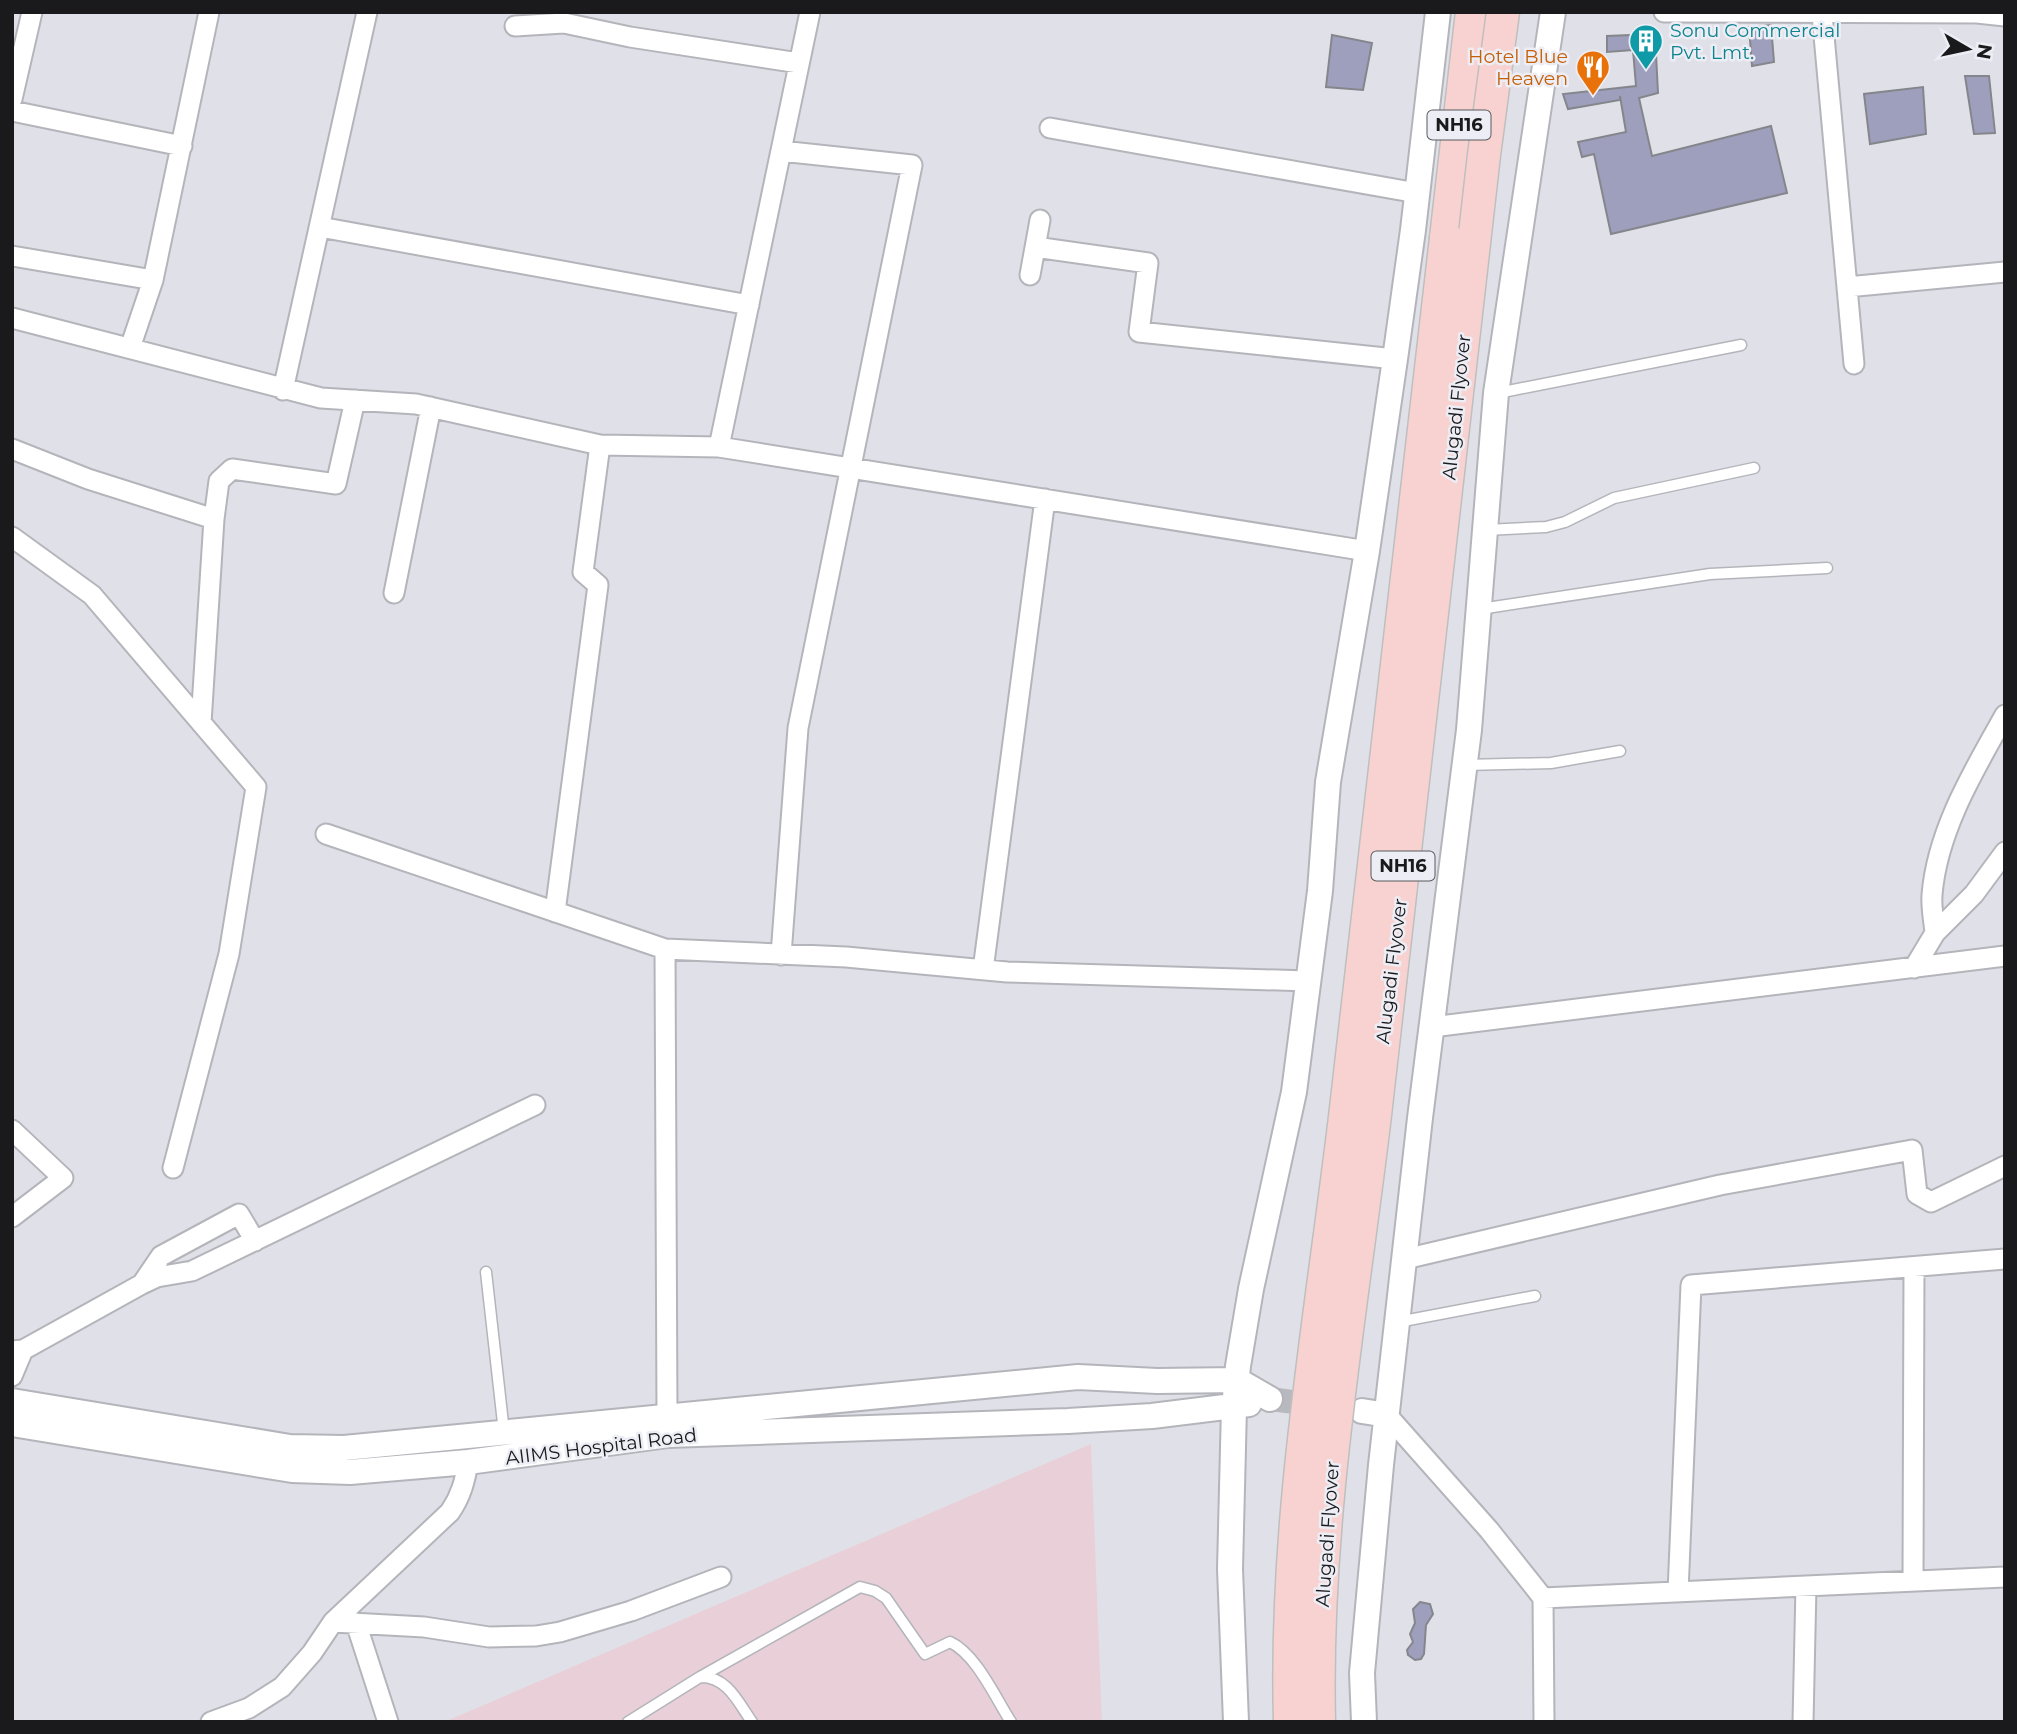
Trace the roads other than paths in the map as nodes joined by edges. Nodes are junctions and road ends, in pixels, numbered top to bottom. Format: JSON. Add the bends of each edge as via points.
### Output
{"nodes":[{"id":1,"x":32,"y":12,"type":"edge"},
{"id":2,"x":209,"y":12,"type":"edge"},
{"id":3,"x":367,"y":12,"type":"edge"},
{"id":4,"x":810,"y":12,"type":"edge"},
{"id":5,"x":1438,"y":12,"type":"edge"},
{"id":6,"x":1472,"y":12,"type":"edge"},
{"id":7,"x":1503,"y":12,"type":"edge"},
{"id":8,"x":1553,"y":12,"type":"edge"},
{"id":9,"x":1664,"y":12,"type":"edge"},
{"id":10,"x":1822,"y":14,"type":"junction"},
{"id":11,"x":2005,"y":16,"type":"edge"},
{"id":12,"x":515,"y":26,"type":"dead end"},
{"id":13,"x":799,"y":63,"type":"junction"},
{"id":14,"x":12,"y":99,"type":"edge"},
{"id":15,"x":12,"y":111,"type":"edge"},
{"id":16,"x":1050,"y":128,"type":"dead end"},
{"id":17,"x":182,"y":146,"type":"junction"},
{"id":18,"x":781,"y":151,"type":"junction"},
{"id":19,"x":1417,"y":192,"type":"junction"},
{"id":20,"x":1040,"y":220,"type":"dead end"},
{"id":21,"x":320,"y":227,"type":"junction"},
{"id":22,"x":1035,"y":247,"type":"junction"},
{"id":23,"x":12,"y":256,"type":"edge"},
{"id":24,"x":2005,"y":272,"type":"edge"},
{"id":25,"x":1030,"y":275,"type":"dead end"},
{"id":26,"x":153,"y":280,"type":"junction"},
{"id":27,"x":1847,"y":287,"type":"junction"},
{"id":28,"x":749,"y":305,"type":"junction"},
{"id":29,"x":12,"y":318,"type":"edge"},
{"id":30,"x":1741,"y":345,"type":"dead end"},
{"id":31,"x":130,"y":348,"type":"junction"},
{"id":32,"x":1395,"y":359,"type":"junction"},
{"id":33,"x":1854,"y":364,"type":"dead end"},
{"id":34,"x":284,"y":390,"type":"junction"},
{"id":35,"x":1496,"y":393,"type":"junction"},
{"id":36,"x":355,"y":400,"type":"junction"},
{"id":37,"x":431,"y":407,"type":"junction"},
{"id":38,"x":600,"y":445,"type":"junction"},
{"id":39,"x":719,"y":447,"type":"junction"},
{"id":40,"x":12,"y":449,"type":"edge"},
{"id":41,"x":852,"y":468,"type":"junction"},
{"id":42,"x":1754,"y":468,"type":"dead end"},
{"id":43,"x":1045,"y":499,"type":"junction"},
{"id":44,"x":214,"y":519,"type":"junction"},
{"id":45,"x":1486,"y":530,"type":"junction"},
{"id":46,"x":12,"y":537,"type":"edge"},
{"id":47,"x":1367,"y":551,"type":"junction"},
{"id":48,"x":1827,"y":568,"type":"dead end"},
{"id":49,"x":394,"y":593,"type":"dead end"},
{"id":50,"x":1479,"y":609,"type":"junction"},
{"id":51,"x":2005,"y":715,"type":"edge"},
{"id":52,"x":201,"y":723,"type":"junction"},
{"id":53,"x":1620,"y":751,"type":"dead end"},
{"id":54,"x":1464,"y":765,"type":"junction"},
{"id":55,"x":326,"y":834,"type":"dead end"},
{"id":56,"x":2005,"y":852,"type":"edge"},
{"id":57,"x":555,"y":912,"type":"junction"},
{"id":58,"x":1935,"y":933,"type":"junction"},
{"id":59,"x":665,"y":950,"type":"junction"},
{"id":60,"x":781,"y":955,"type":"junction"},
{"id":61,"x":2005,"y":956,"type":"edge"},
{"id":62,"x":1914,"y":968,"type":"junction"},
{"id":63,"x":982,"y":970,"type":"junction"},
{"id":64,"x":1308,"y":981,"type":"junction"},
{"id":65,"x":1432,"y":1027,"type":"junction"},
{"id":66,"x":535,"y":1105,"type":"dead end"},
{"id":67,"x":12,"y":1130,"type":"edge"},
{"id":68,"x":2005,"y":1166,"type":"edge"},
{"id":69,"x":173,"y":1168,"type":"dead end"},
{"id":70,"x":12,"y":1217,"type":"edge"},
{"id":71,"x":255,"y":1241,"type":"junction"},
{"id":72,"x":2005,"y":1258,"type":"edge"},
{"id":73,"x":1405,"y":1259,"type":"junction"},
{"id":74,"x":1914,"y":1267,"type":"junction"},
{"id":75,"x":486,"y":1272,"type":"dead end"},
{"id":76,"x":142,"y":1284,"type":"junction"},
{"id":77,"x":1535,"y":1296,"type":"dead end"},
{"id":78,"x":1398,"y":1322,"type":"junction"},
{"id":79,"x":18,"y":1350,"type":"edge"},
{"id":80,"x":12,"y":1376,"type":"edge"},
{"id":81,"x":1237,"y":1380,"type":"junction"},
{"id":82,"x":12,"y":1401,"type":"edge"},
{"id":83,"x":1234,"y":1407,"type":"junction"},
{"id":84,"x":1362,"y":1411,"type":"dead end"},
{"id":85,"x":1387,"y":1415,"type":"junction"},
{"id":86,"x":667,"y":1416,"type":"junction"},
{"id":87,"x":12,"y":1424,"type":"edge"},
{"id":88,"x":502,"y":1441,"type":"junction"},
{"id":89,"x":468,"y":1462,"type":"junction"},
{"id":90,"x":721,"y":1577,"type":"dead end"},
{"id":91,"x":2005,"y":1577,"type":"edge"},
{"id":92,"x":1913,"y":1581,"type":"junction"},
{"id":93,"x":1806,"y":1586,"type":"junction"},
{"id":94,"x":1678,"y":1592,"type":"junction"},
{"id":95,"x":1543,"y":1598,"type":"junction"},
{"id":96,"x":333,"y":1622,"type":"junction"},
{"id":97,"x":356,"y":1623,"type":"junction"},
{"id":98,"x":700,"y":1677,"type":"junction"},
{"id":99,"x":211,"y":1722,"type":"edge"},
{"id":100,"x":388,"y":1722,"type":"edge"},
{"id":101,"x":628,"y":1722,"type":"edge"},
{"id":102,"x":752,"y":1722,"type":"edge"},
{"id":103,"x":1011,"y":1722,"type":"edge"},
{"id":104,"x":1236,"y":1722,"type":"edge"},
{"id":105,"x":1290,"y":1722,"type":"edge"},
{"id":106,"x":1320,"y":1722,"type":"edge"},
{"id":107,"x":1364,"y":1722,"type":"edge"},
{"id":108,"x":1544,"y":1722,"type":"edge"},
{"id":109,"x":1803,"y":1722,"type":"edge"}],
"edges":[{"from":1,"to":14,"type":"street"},
{"from":2,"to":17,"type":"street"},
{"from":3,"to":21,"type":"street"},
{"from":4,"to":13,"type":"street"},
{"from":5,"to":19,"type":"street"},
{"from":6,"to":105,"type":"highway","name":"Alugadi Flyover","number":"NH16","bridge":true,"via":[[1346,1109],[1310,1379],[1293,1548]]},
{"from":7,"to":106,"type":"highway","name":"Alugadi Flyover","number":"NH16","bridge":true,"via":[[1338,1397],[1324,1562]]},
{"from":8,"to":35,"type":"street"},
{"from":9,"to":10,"type":"street"},
{"from":10,"to":11,"type":"street"},
{"from":10,"to":27,"type":"street"},
{"from":12,"to":13,"type":"street","via":[[564,23]]},
{"from":13,"to":18,"type":"street"},
{"from":15,"to":17,"type":"street"},
{"from":16,"to":19,"type":"street"},
{"from":17,"to":26,"type":"street"},
{"from":18,"to":28,"type":"street"},
{"from":18,"to":41,"type":"street","via":[[912,165]]},
{"from":19,"to":32,"type":"street"},
{"from":20,"to":22,"type":"street"},
{"from":21,"to":28,"type":"street"},
{"from":21,"to":34,"type":"street"},
{"from":22,"to":25,"type":"street"},
{"from":22,"to":32,"type":"street","via":[[1148,264],[1139,332]]},
{"from":23,"to":26,"type":"street"},
{"from":24,"to":27,"type":"street"},
{"from":26,"to":31,"type":"street"},
{"from":27,"to":33,"type":"street"},
{"from":28,"to":39,"type":"street"},
{"from":29,"to":31,"type":"street"},
{"from":30,"to":35,"type":"lane"},
{"from":31,"to":34,"type":"street"},
{"from":32,"to":47,"type":"street"},
{"from":34,"to":36,"type":"street"},
{"from":35,"to":45,"type":"street"},
{"from":36,"to":37,"type":"street"},
{"from":36,"to":44,"type":"street","via":[[336,484],[232,469],[219,481]]},
{"from":37,"to":38,"type":"street"},
{"from":37,"to":49,"type":"street"},
{"from":38,"to":39,"type":"street"},
{"from":38,"to":57,"type":"street","via":[[583,572],[598,584]]},
{"from":39,"to":41,"type":"street"},
{"from":40,"to":44,"type":"street"},
{"from":41,"to":43,"type":"street"},
{"from":41,"to":60,"type":"street","via":[[798,729]]},
{"from":42,"to":45,"type":"lane","via":[[1614,498],[1546,527]]},
{"from":43,"to":47,"type":"street"},
{"from":43,"to":63,"type":"street"},
{"from":44,"to":52,"type":"street"},
{"from":45,"to":50,"type":"street"},
{"from":46,"to":52,"type":"street","via":[[92,595]]},
{"from":47,"to":64,"type":"street","via":[[1328,782]]},
{"from":48,"to":50,"type":"lane","via":[[1710,574]]},
{"from":50,"to":54,"type":"street"},
{"from":51,"to":58,"type":"street","via":[[1943,841],[1932,897]]},
{"from":52,"to":69,"type":"street","via":[[256,787],[229,954]]},
{"from":53,"to":54,"type":"lane","via":[[1551,763]]},
{"from":54,"to":65,"type":"street"},
{"from":55,"to":57,"type":"street"},
{"from":56,"to":58,"type":"street","via":[[1974,894]]},
{"from":57,"to":59,"type":"street"},
{"from":58,"to":62,"type":"street"},
{"from":59,"to":60,"type":"street"},
{"from":59,"to":86,"type":"street"},
{"from":60,"to":63,"type":"street"},
{"from":61,"to":62,"type":"street"},
{"from":62,"to":65,"type":"street"},
{"from":63,"to":64,"type":"street"},
{"from":64,"to":81,"type":"street","via":[[1294,1092],[1251,1289]]},
{"from":65,"to":73,"type":"street"},
{"from":66,"to":71,"type":"street"},
{"from":67,"to":70,"type":"street","via":[[63,1178]]},
{"from":68,"to":73,"type":"street","via":[[1931,1202],[1917,1194],[1912,1150],[1720,1185]]},
{"from":71,"to":76,"type":"street","via":[[192,1271]]},
{"from":71,"to":76,"type":"street","via":[[239,1214],[161,1256]]},
{"from":72,"to":74,"type":"street"},
{"from":73,"to":78,"type":"street"},
{"from":74,"to":92,"type":"street"},
{"from":74,"to":94,"type":"street","via":[[1691,1285]]},
{"from":75,"to":88,"type":"lane"},
{"from":76,"to":79,"type":"street"},
{"from":77,"to":78,"type":"lane"},
{"from":78,"to":85,"type":"street"},
{"from":79,"to":80,"type":"street"},
{"from":81,"to":83,"type":"street"},
{"from":81,"to":83,"type":"street","name":"AIIMS Hospital Road","via":[[1270,1399]]},
{"from":81,"to":86,"type":"street","name":"AIIMS Hospital Road","via":[[1077,1377]]},
{"from":82,"to":88,"type":"street","name":"AIIMS Hospital Road","via":[[290,1447]]},
{"from":83,"to":88,"type":"street","name":"AIIMS Hospital Road","via":[[1068,1421]]},
{"from":83,"to":104,"type":"street","via":[[1230,1569]]},
{"from":84,"to":85,"type":"street"},
{"from":85,"to":95,"type":"street"},
{"from":85,"to":107,"type":"street","via":[[1363,1673]]},
{"from":86,"to":88,"type":"street","name":"AIIMS Hospital Road"},
{"from":87,"to":89,"type":"street","name":"AIIMS Hospital Road","via":[[292,1469],[350,1472]]},
{"from":88,"to":89,"type":"street","name":"AIIMS Hospital Road"},
{"from":89,"to":96,"type":"street","via":[[459,1500],[450,1512]]},
{"from":90,"to":97,"type":"street","via":[[631,1611],[536,1636],[489,1637]]},
{"from":91,"to":92,"type":"street"},
{"from":92,"to":93,"type":"street"},
{"from":93,"to":94,"type":"street"},
{"from":93,"to":109,"type":"street"},
{"from":94,"to":95,"type":"street"},
{"from":95,"to":108,"type":"street"},
{"from":96,"to":97,"type":"street"},
{"from":96,"to":99,"type":"street","via":[[282,1687],[248,1708]]},
{"from":97,"to":100,"type":"street"},
{"from":98,"to":101,"type":"lane"},
{"from":98,"to":102,"type":"lane","via":[[721,1681]]},
{"from":98,"to":103,"type":"lane","via":[[860,1587],[886,1598],[925,1654],[950,1642],[961,1647]]}]}
